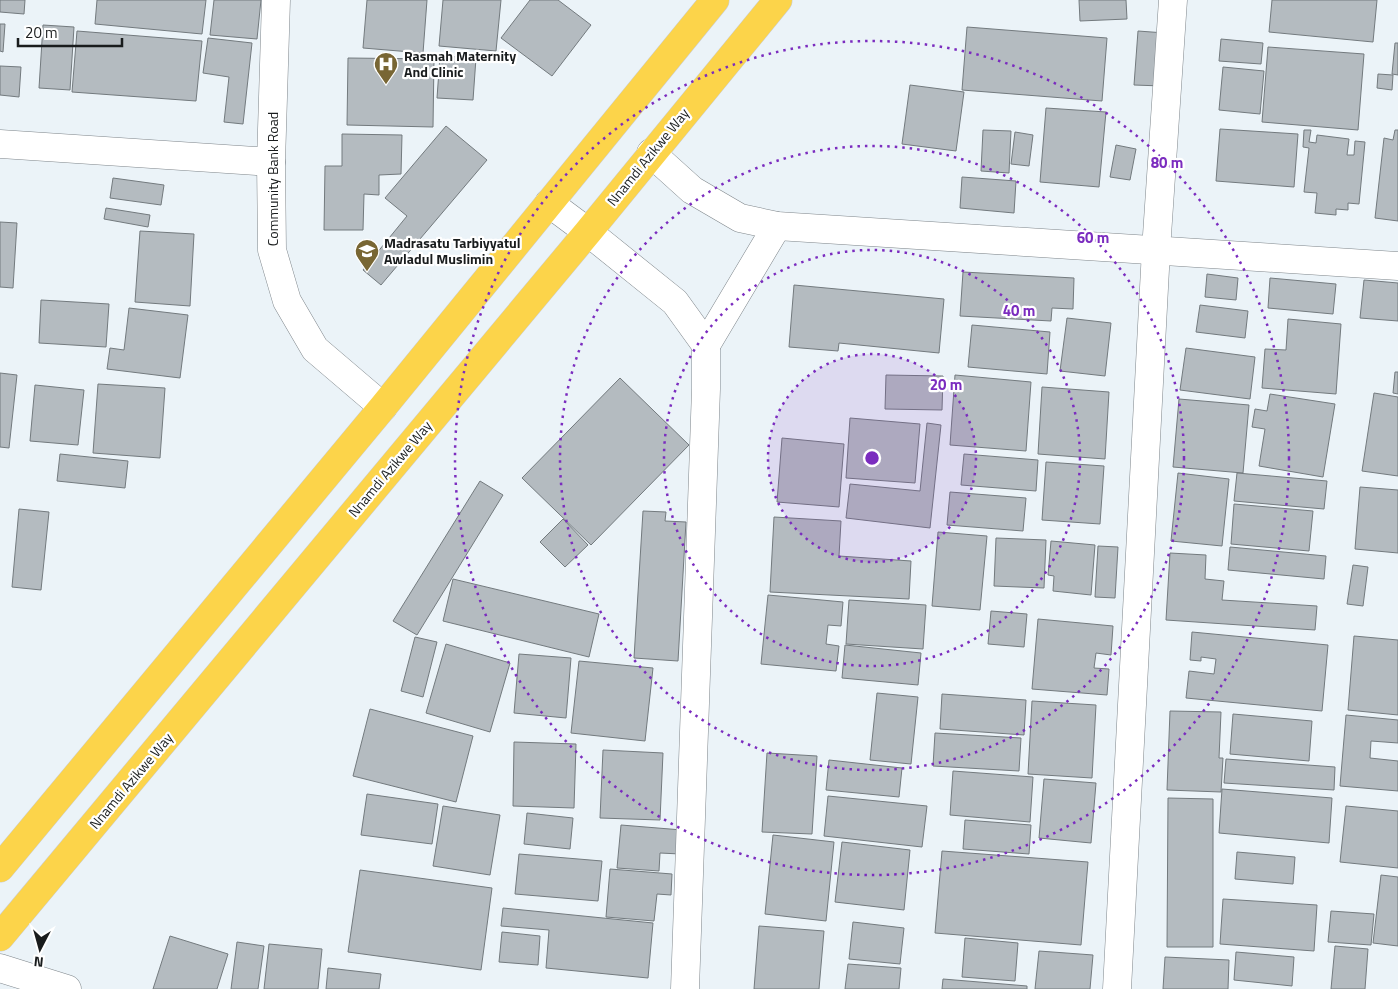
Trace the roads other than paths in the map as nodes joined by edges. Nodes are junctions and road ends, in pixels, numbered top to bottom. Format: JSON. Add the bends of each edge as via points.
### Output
{"nodes":[{"id":1,"x":276,"y":0,"type":"edge"},
{"id":2,"x":714,"y":0,"type":"edge"},
{"id":3,"x":778,"y":0,"type":"edge"},
{"id":4,"x":1173,"y":0,"type":"edge"},
{"id":5,"x":0,"y":144,"type":"edge"},
{"id":6,"x":651,"y":153,"type":"junction"},
{"id":7,"x":271,"y":162,"type":"junction"},
{"id":8,"x":549,"y":203,"type":"junction"},
{"id":9,"x":777,"y":226,"type":"junction"},
{"id":10,"x":588,"y":232,"type":"junction"},
{"id":11,"x":1156,"y":250,"type":"junction"},
{"id":12,"x":1398,"y":266,"type":"edge"},
{"id":13,"x":706,"y":345,"type":"junction"},
{"id":14,"x":383,"y":407,"type":"junction"},
{"id":15,"x":0,"y":868,"type":"edge"},
{"id":16,"x":0,"y":937,"type":"edge"},
{"id":17,"x":0,"y":968,"type":"edge"},
{"id":18,"x":67,"y":989,"type":"edge"},
{"id":19,"x":685,"y":989,"type":"edge"},
{"id":20,"x":1117,"y":989,"type":"edge"}],
"edges":[{"from":1,"to":7,"type":"street","name":"Community Bank Road"},
{"from":2,"to":8,"type":"highway"},
{"from":3,"to":6,"type":"highway","name":"Nnamdi Azikwe Way"},
{"from":4,"to":11,"type":"street"},
{"from":5,"to":7,"type":"street"},
{"from":6,"to":9,"type":"street","via":[[692,190],[740,218]]},
{"from":6,"to":10,"type":"highway","name":"Nnamdi Azikwe Way"},
{"from":7,"to":14,"type":"street","name":"Community Bank Road","via":[[272,250],[287,301],[315,349]]},
{"from":8,"to":10,"type":"street"},
{"from":8,"to":14,"type":"highway"},
{"from":9,"to":11,"type":"street"},
{"from":9,"to":13,"type":"street"},
{"from":10,"to":13,"type":"street","via":[[675,302]]},
{"from":10,"to":16,"type":"highway","name":"Nnamdi Azikwe Way"},
{"from":11,"to":12,"type":"street"},
{"from":11,"to":20,"type":"street"},
{"from":13,"to":19,"type":"street"},
{"from":14,"to":15,"type":"highway"},
{"from":17,"to":18,"type":"street"}]}
